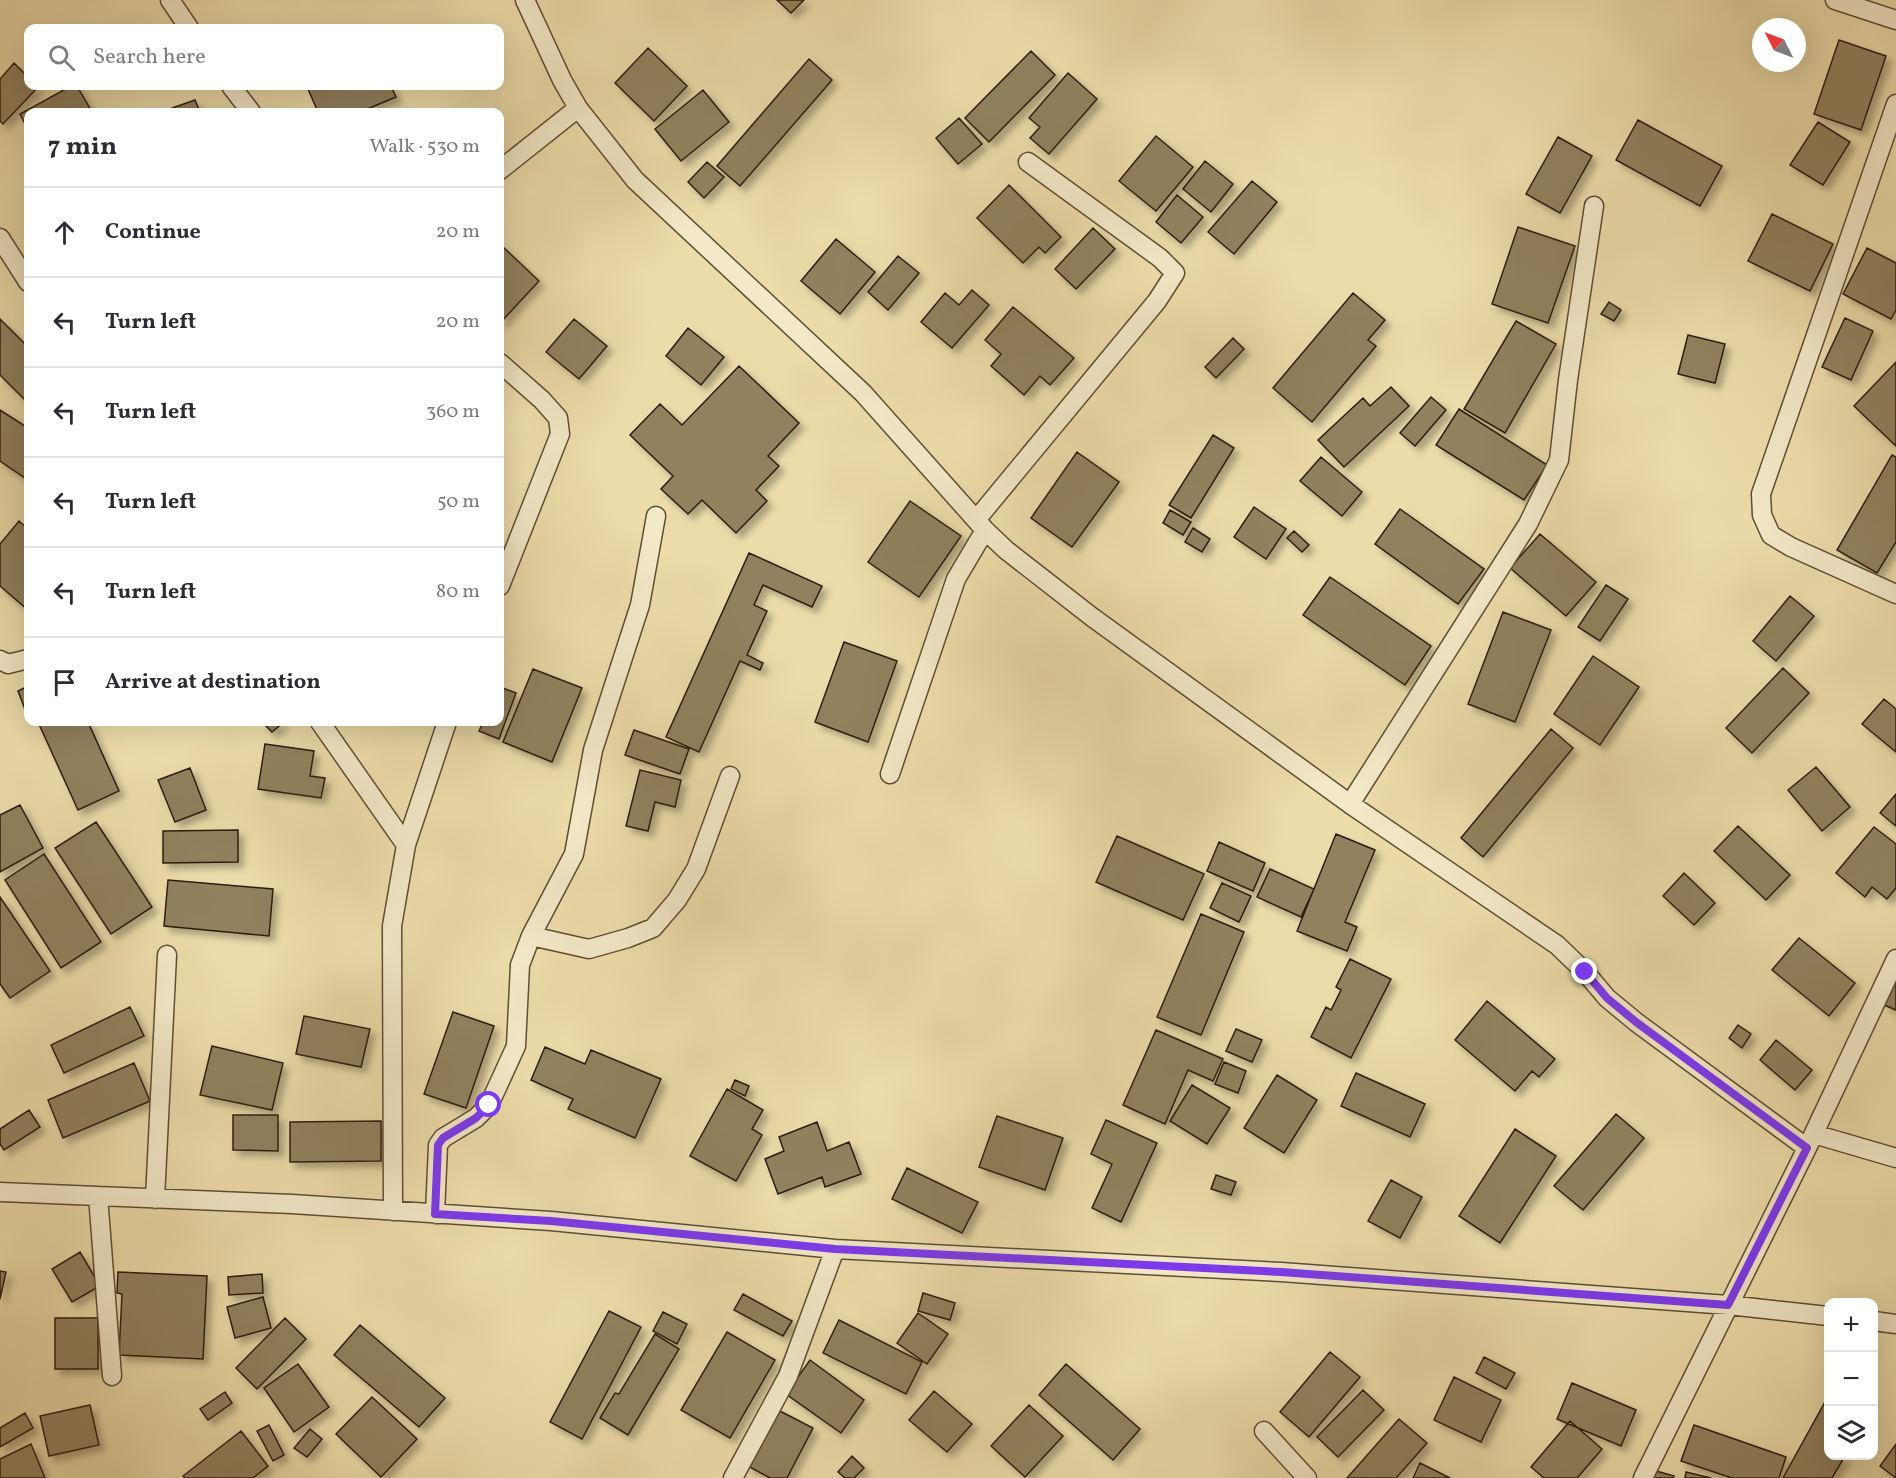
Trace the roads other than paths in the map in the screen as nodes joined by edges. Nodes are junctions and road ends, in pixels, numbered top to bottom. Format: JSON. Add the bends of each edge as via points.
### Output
{"nodes":[{"id":1,"x":170,"y":0,"type":"edge"},
{"id":2,"x":525,"y":0,"type":"edge"},
{"id":3,"x":1835,"y":0,"type":"edge"},
{"id":4,"x":1896,"y":20,"type":"edge"},
{"id":5,"x":186,"y":24,"type":"edge"},
{"id":6,"x":234,"y":90,"type":"edge"},
{"id":7,"x":1896,"y":104,"type":"edge"},
{"id":8,"x":248,"y":108,"type":"edge"},
{"id":9,"x":578,"y":108,"type":"junction"},
{"id":10,"x":1028,"y":162,"type":"dead end"},
{"id":11,"x":504,"y":167,"type":"edge"},
{"id":12,"x":1594,"y":206,"type":"dead end"},
{"id":13,"x":0,"y":238,"type":"edge"},
{"id":14,"x":24,"y":276,"type":"edge"},
{"id":15,"x":504,"y":367,"type":"edge"},
{"id":16,"x":656,"y":516,"type":"dead end"},
{"id":17,"x":981,"y":525,"type":"junction"},
{"id":18,"x":504,"y":576,"type":"edge"},
{"id":19,"x":1896,"y":594,"type":"edge"},
{"id":20,"x":0,"y":660,"type":"edge"},
{"id":21,"x":24,"y":660,"type":"edge"},
{"id":22,"x":323,"y":726,"type":"edge"},
{"id":23,"x":446,"y":726,"type":"edge"},
{"id":24,"x":890,"y":774,"type":"dead end"},
{"id":25,"x":730,"y":776,"type":"dead end"},
{"id":26,"x":1350,"y":804,"type":"junction"},
{"id":27,"x":406,"y":845,"type":"junction"},
{"id":28,"x":531,"y":936,"type":"junction"},
{"id":29,"x":167,"y":955,"type":"dead end"},
{"id":30,"x":1896,"y":960,"type":"edge"},
{"id":31,"x":1811,"y":1141,"type":"junction"},
{"id":32,"x":1896,"y":1158,"type":"edge"},
{"id":33,"x":0,"y":1192,"type":"edge"},
{"id":34,"x":98,"y":1196,"type":"junction"},
{"id":35,"x":155,"y":1199,"type":"junction"},
{"id":36,"x":393,"y":1211,"type":"junction"},
{"id":37,"x":435,"y":1214,"type":"junction"},
{"id":38,"x":835,"y":1249,"type":"junction"},
{"id":39,"x":1728,"y":1305,"type":"junction"},
{"id":40,"x":1824,"y":1316,"type":"edge"},
{"id":41,"x":1878,"y":1322,"type":"edge"},
{"id":42,"x":1896,"y":1324,"type":"edge"},
{"id":43,"x":112,"y":1376,"type":"dead end"},
{"id":44,"x":1264,"y":1431,"type":"dead end"},
{"id":45,"x":733,"y":1478,"type":"edge"},
{"id":46,"x":1307,"y":1478,"type":"edge"},
{"id":47,"x":1643,"y":1478,"type":"edge"}],
"edges":[{"from":1,"to":5,"type":"street"},
{"from":2,"to":9,"type":"street"},
{"from":3,"to":4,"type":"street"},
{"from":6,"to":8,"type":"street"},
{"from":7,"to":19,"type":"street","via":[[1761,494],[1762,515],[1771,535]]},
{"from":9,"to":11,"type":"street"},
{"from":9,"to":17,"type":"street","via":[[635,180],[863,393]]},
{"from":10,"to":17,"type":"street","via":[[1175,273],[1157,302]]},
{"from":12,"to":26,"type":"street","via":[[1559,460],[1528,525]]},
{"from":13,"to":14,"type":"street"},
{"from":15,"to":18,"type":"street","via":[[558,418],[560,434]]},
{"from":16,"to":28,"type":"street","via":[[640,605],[593,750],[574,854]]},
{"from":17,"to":24,"type":"street","via":[[956,579]]},
{"from":17,"to":26,"type":"street","via":[[1006,550],[1092,617]]},
{"from":20,"to":21,"type":"street","via":[[8,664]]},
{"from":22,"to":27,"type":"street"},
{"from":23,"to":27,"type":"street"},
{"from":25,"to":28,"type":"street","via":[[696,869],[653,928],[589,949]]},
{"from":26,"to":31,"type":"street","via":[[1557,945],[1607,998],[1636,1022]]},
{"from":27,"to":36,"type":"street","via":[[392,926]]},
{"from":28,"to":37,"type":"street","via":[[520,965],[516,1046],[489,1105],[438,1145]]},
{"from":29,"to":35,"type":"street"},
{"from":30,"to":31,"type":"street"},
{"from":31,"to":32,"type":"street"},
{"from":31,"to":39,"type":"street"},
{"from":33,"to":34,"type":"street"},
{"from":34,"to":35,"type":"street"},
{"from":34,"to":43,"type":"street"},
{"from":35,"to":36,"type":"street"},
{"from":36,"to":37,"type":"street"},
{"from":37,"to":38,"type":"street","via":[[551,1221]]},
{"from":38,"to":39,"type":"street","via":[[1281,1272]]},
{"from":38,"to":45,"type":"street","via":[[788,1377]]},
{"from":39,"to":40,"type":"street"},
{"from":39,"to":47,"type":"street"},
{"from":41,"to":42,"type":"street"},
{"from":44,"to":46,"type":"street"}]}
